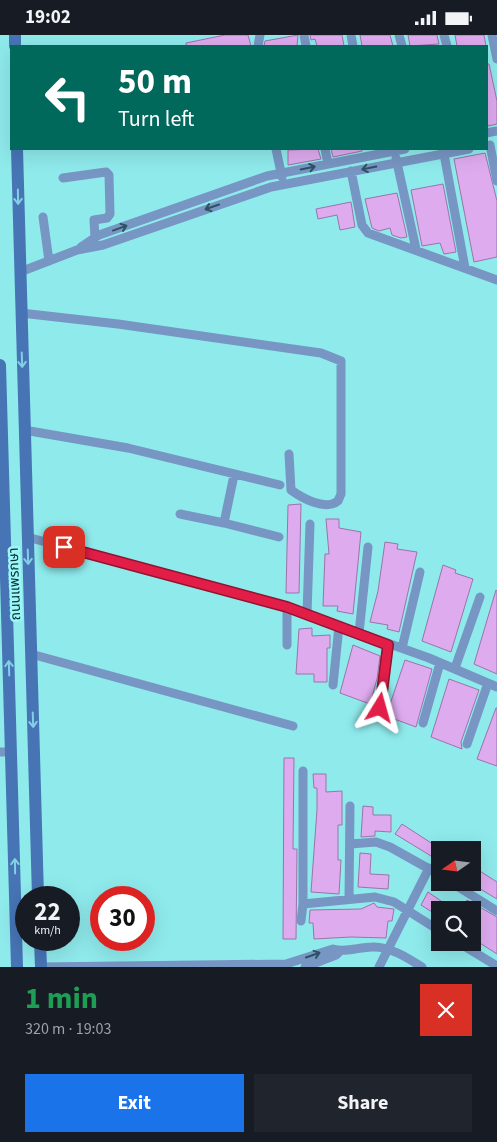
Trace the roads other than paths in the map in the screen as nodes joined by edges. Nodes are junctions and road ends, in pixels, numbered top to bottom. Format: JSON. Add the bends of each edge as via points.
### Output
{"nodes":[{"id":1,"x":492,"y":35,"type":"edge"},
{"id":2,"x":497,"y":59,"type":"edge"},
{"id":3,"x":491,"y":145,"type":"edge"},
{"id":4,"x":17,"y":150,"type":"edge"},
{"id":5,"x":276,"y":150,"type":"edge"},
{"id":6,"x":325,"y":150,"type":"edge"},
{"id":7,"x":400,"y":150,"type":"edge"},
{"id":8,"x":463,"y":150,"type":"edge"},
{"id":9,"x":374,"y":151,"type":"edge"},
{"id":10,"x":395,"y":151,"type":"junction"},
{"id":11,"x":444,"y":154,"type":"junction"},
{"id":12,"x":397,"y":163,"type":"junction"},
{"id":13,"x":328,"y":164,"type":"junction"},
{"id":14,"x":351,"y":171,"type":"junction"},
{"id":15,"x":281,"y":173,"type":"junction"},
{"id":16,"x":63,"y":178,"type":"dead end"},
{"id":17,"x":497,"y":181,"type":"edge"},
{"id":18,"x":283,"y":185,"type":"junction"},
{"id":19,"x":192,"y":202,"type":"junction"},
{"id":20,"x":195,"y":213,"type":"junction"},
{"id":21,"x":43,"y":217,"type":"dead end"},
{"id":22,"x":95,"y":238,"type":"junction"},
{"id":23,"x":416,"y":249,"type":"junction"},
{"id":24,"x":77,"y":250,"type":"junction"},
{"id":25,"x":49,"y":261,"type":"junction"},
{"id":26,"x":465,"y":268,"type":"junction"},
{"id":27,"x":20,"y":272,"type":"junction"},
{"id":28,"x":497,"y":280,"type":"edge"},
{"id":29,"x":21,"y":313,"type":"junction"},
{"id":30,"x":0,"y":365,"type":"edge"},
{"id":31,"x":24,"y":430,"type":"junction"},
{"id":32,"x":1,"y":431,"type":"edge"},
{"id":33,"x":289,"y":454,"type":"dead end"},
{"id":34,"x":234,"y":475,"type":"junction"},
{"id":35,"x":280,"y":485,"type":"dead end"},
{"id":36,"x":2,"y":503,"type":"edge"},
{"id":37,"x":180,"y":514,"type":"dead end"},
{"id":38,"x":224,"y":523,"type":"junction"},
{"id":39,"x":310,"y":524,"type":"dead end"},
{"id":40,"x":28,"y":537,"type":"junction"},
{"id":41,"x":279,"y":537,"type":"dead end"},
{"id":42,"x":368,"y":547,"type":"dead end"},
{"id":43,"x":420,"y":572,"type":"dead end"},
{"id":44,"x":480,"y":597,"type":"dead end"},
{"id":45,"x":287,"y":607,"type":"junction"},
{"id":46,"x":307,"y":614,"type":"junction"},
{"id":47,"x":339,"y":626,"type":"junction"},
{"id":48,"x":359,"y":633,"type":"junction"},
{"id":49,"x":286,"y":645,"type":"dead end"},
{"id":50,"x":388,"y":645,"type":"junction"},
{"id":51,"x":402,"y":648,"type":"junction"},
{"id":52,"x":31,"y":654,"type":"junction"},
{"id":53,"x":440,"y":663,"type":"junction"},
{"id":54,"x":455,"y":668,"type":"junction"},
{"id":55,"x":488,"y":683,"type":"junction"},
{"id":56,"x":333,"y":685,"type":"dead end"},
{"id":57,"x":497,"y":687,"type":"edge"},
{"id":58,"x":380,"y":708,"type":"dead end"},
{"id":59,"x":423,"y":723,"type":"dead end"},
{"id":60,"x":293,"y":727,"type":"dead end"},
{"id":61,"x":467,"y":744,"type":"dead end"},
{"id":62,"x":6,"y":752,"type":"edge"},
{"id":63,"x":303,"y":771,"type":"dead end"},
{"id":64,"x":350,"y":806,"type":"dead end"},
{"id":65,"x":350,"y":844,"type":"junction"},
{"id":66,"x":429,"y":868,"type":"joint"},
{"id":67,"x":38,"y":886,"type":"edge"},
{"id":68,"x":465,"y":891,"type":"edge"},
{"id":69,"x":349,"y":899,"type":"junction"},
{"id":70,"x":304,"y":904,"type":"junction"},
{"id":71,"x":407,"y":910,"type":"junction"},
{"id":72,"x":497,"y":911,"type":"edge"},
{"id":73,"x":302,"y":921,"type":"dead end"},
{"id":74,"x":431,"y":925,"type":"edge"},
{"id":75,"x":386,"y":949,"type":"junction"},
{"id":76,"x":40,"y":951,"type":"edge"},
{"id":77,"x":340,"y":951,"type":"junction"},
{"id":78,"x":472,"y":951,"type":"edge"},
{"id":79,"x":286,"y":965,"type":"edge"},
{"id":80,"x":497,"y":966,"type":"edge"},
{"id":81,"x":17,"y":967,"type":"edge"},
{"id":82,"x":41,"y":967,"type":"edge"},
{"id":83,"x":305,"y":967,"type":"edge"},
{"id":84,"x":379,"y":967,"type":"edge"},
{"id":85,"x":422,"y":967,"type":"edge"}],
"edges":[{"from":1,"to":2,"type":"street"},
{"from":3,"to":17,"type":"street"},
{"from":4,"to":27,"type":"main road","name":"ถนนแพรกษา","one_way":true},
{"from":5,"to":15,"type":"street"},
{"from":6,"to":13,"type":"street"},
{"from":7,"to":10,"type":"street"},
{"from":8,"to":11,"type":"street"},
{"from":9,"to":10,"type":"street"},
{"from":9,"to":13,"type":"street"},
{"from":10,"to":12,"type":"street"},
{"from":11,"to":12,"type":"street"},
{"from":11,"to":26,"type":"street"},
{"from":12,"to":14,"type":"street","one_way":true},
{"from":12,"to":23,"type":"street"},
{"from":15,"to":13,"type":"street","one_way":true},
{"from":14,"to":18,"type":"street"},
{"from":14,"to":23,"type":"street","via":[[364,230]]},
{"from":15,"to":18,"type":"street"},
{"from":15,"to":19,"type":"street"},
{"from":16,"to":22,"type":"street","via":[[106,172],[109,175],[110,214],[107,219],[94,221]]},
{"from":18,"to":20,"type":"street","one_way":true},
{"from":19,"to":20,"type":"street"},
{"from":22,"to":19,"type":"street","one_way":true},
{"from":20,"to":24,"type":"street","via":[[103,245]]},
{"from":21,"to":25,"type":"street"},
{"from":22,"to":24,"type":"street"},
{"from":23,"to":26,"type":"street"},
{"from":24,"to":25,"type":"street"},
{"from":25,"to":27,"type":"street"},
{"from":26,"to":28,"type":"street"},
{"from":27,"to":29,"type":"main road","name":"ถนนแพรกษา"},
{"from":29,"to":31,"type":"main road","name":"ถนนแพรกษา","one_way":true},
{"from":29,"to":33,"type":"street","via":[[311,352],[341,361],[341,494],[338,501],[322,504],[290,490]]},
{"from":30,"to":32,"type":"main road","name":"ถนนแพรกษา"},
{"from":31,"to":34,"type":"street","via":[[128,448]]},
{"from":31,"to":40,"type":"main road","name":"ถนนแพรกษา"},
{"from":32,"to":36,"type":"main road","name":"ถนนแพรกษา"},
{"from":34,"to":35,"type":"street"},
{"from":34,"to":38,"type":"street"},
{"from":62,"to":36,"type":"main road","name":"ถนนแพรกษา","one_way":true},
{"from":37,"to":38,"type":"street"},
{"from":38,"to":41,"type":"street"},
{"from":39,"to":46,"type":"street"},
{"from":40,"to":45,"type":"street"},
{"from":40,"to":52,"type":"main road","name":"ถนนแพรกษา","one_way":true},
{"from":42,"to":48,"type":"street"},
{"from":43,"to":51,"type":"street"},
{"from":44,"to":54,"type":"street"},
{"from":45,"to":46,"type":"street"},
{"from":45,"to":49,"type":"street"},
{"from":46,"to":47,"type":"street"},
{"from":47,"to":48,"type":"street"},
{"from":47,"to":56,"type":"street"},
{"from":48,"to":50,"type":"street"},
{"from":50,"to":51,"type":"street"},
{"from":50,"to":58,"type":"street"},
{"from":51,"to":53,"type":"street"},
{"from":52,"to":60,"type":"street"},
{"from":52,"to":67,"type":"main road","name":"ถนนแพรกษา","one_way":true},
{"from":53,"to":54,"type":"street"},
{"from":53,"to":59,"type":"street"},
{"from":54,"to":55,"type":"street"},
{"from":55,"to":57,"type":"street"},
{"from":55,"to":61,"type":"street"},
{"from":81,"to":62,"type":"main road","name":"ถนนแพรกษา","one_way":true},
{"from":63,"to":70,"type":"street"},
{"from":64,"to":65,"type":"street"},
{"from":65,"to":66,"type":"street","via":[[376,842]]},
{"from":65,"to":69,"type":"street"},
{"from":66,"to":71,"type":"street"},
{"from":68,"to":72,"type":"street"},
{"from":69,"to":70,"type":"street"},
{"from":69,"to":71,"type":"street","via":[[375,897],[394,902]]},
{"from":70,"to":73,"type":"street"},
{"from":71,"to":74,"type":"street"},
{"from":71,"to":75,"type":"street"},
{"from":75,"to":77,"type":"street","via":[[373,947]]},
{"from":75,"to":84,"type":"street"},
{"from":75,"to":85,"type":"street"},
{"from":76,"to":82,"type":"main road"},
{"from":79,"to":77,"type":"street","one_way":true,"via":[[333,949]]},
{"from":77,"to":83,"type":"street"},
{"from":78,"to":80,"type":"street"},
{"from":79,"to":82,"type":"street"}]}
